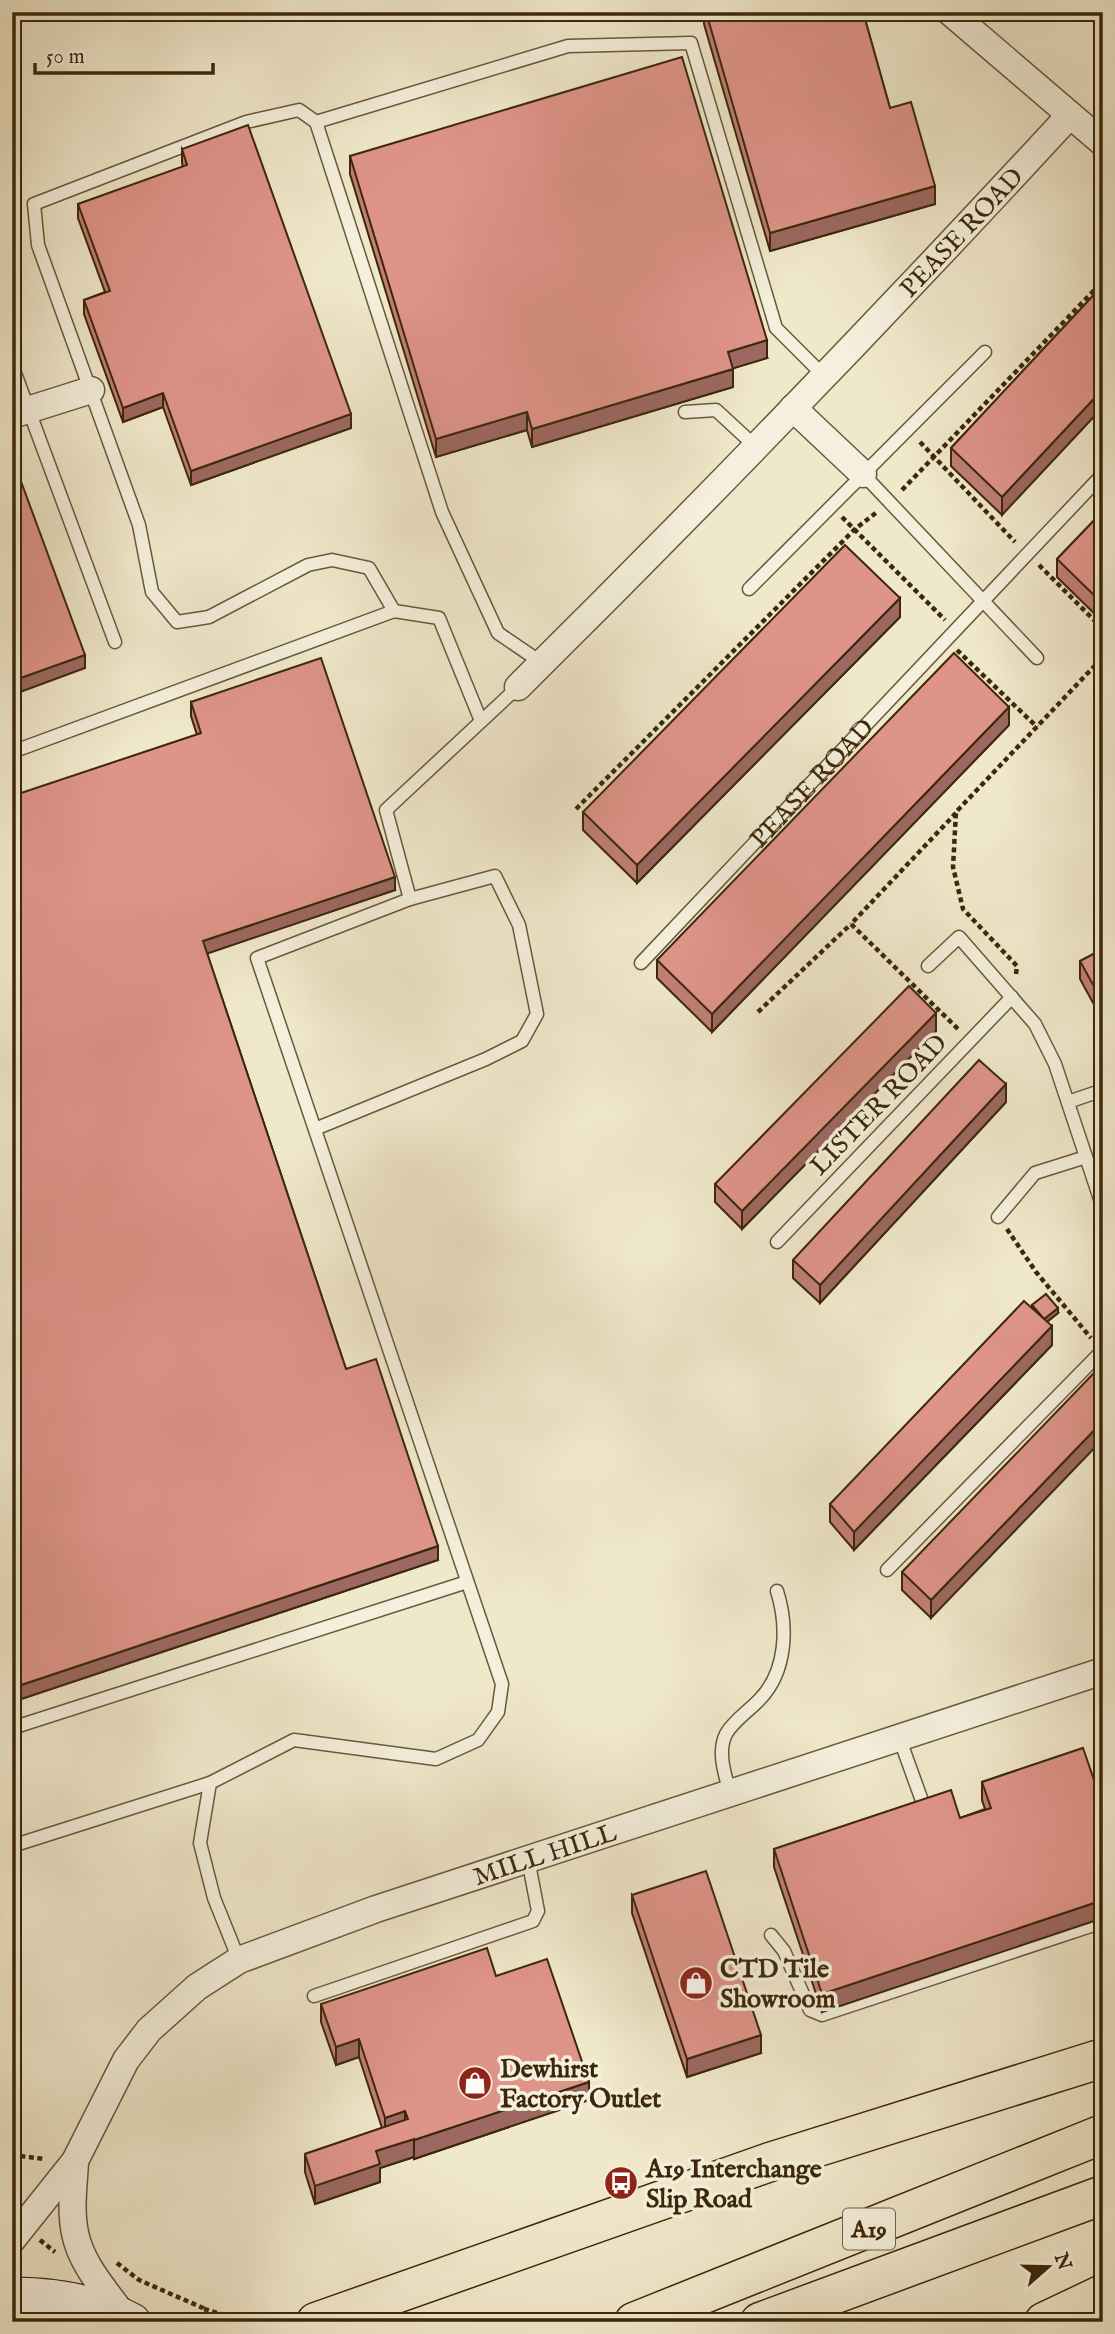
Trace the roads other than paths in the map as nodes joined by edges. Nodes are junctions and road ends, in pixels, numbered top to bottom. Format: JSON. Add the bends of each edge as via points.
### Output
{"nodes":[{"id":1,"x":950,"y":12,"type":"edge"},
{"id":2,"x":1070,"y":115,"type":"junction"},
{"id":3,"x":316,"y":122,"type":"junction"},
{"id":4,"x":1103,"y":143,"type":"edge"},
{"id":5,"x":985,"y":352,"type":"dead end"},
{"id":6,"x":12,"y":365,"type":"edge"},
{"id":7,"x":824,"y":376,"type":"junction"},
{"id":8,"x":90,"y":390,"type":"junction"},
{"id":9,"x":793,"y":408,"type":"junction"},
{"id":10,"x":20,"y":412,"type":"edge"},
{"id":11,"x":685,"y":412,"type":"dead end"},
{"id":12,"x":756,"y":447,"type":"junction"},
{"id":13,"x":863,"y":474,"type":"junction"},
{"id":14,"x":1103,"y":474,"type":"edge"},
{"id":15,"x":749,"y":589,"type":"dead end"},
{"id":16,"x":983,"y":601,"type":"junction"},
{"id":17,"x":394,"y":611,"type":"junction"},
{"id":18,"x":115,"y":642,"type":"dead end"},
{"id":19,"x":1037,"y":657,"type":"dead end"},
{"id":20,"x":542,"y":663,"type":"junction"},
{"id":21,"x":518,"y":687,"type":"joint"},
{"id":22,"x":481,"y":721,"type":"junction"},
{"id":23,"x":12,"y":752,"type":"edge"},
{"id":24,"x":410,"y":899,"type":"junction"},
{"id":25,"x":641,"y":962,"type":"dead end"},
{"id":26,"x":928,"y":966,"type":"dead end"},
{"id":27,"x":1012,"y":997,"type":"junction"},
{"id":28,"x":1103,"y":1090,"type":"edge"},
{"id":29,"x":1068,"y":1102,"type":"junction"},
{"id":30,"x":315,"y":1129,"type":"junction"},
{"id":31,"x":1086,"y":1157,"type":"junction"},
{"id":32,"x":1103,"y":1208,"type":"edge"},
{"id":33,"x":998,"y":1217,"type":"road end"},
{"id":34,"x":777,"y":1242,"type":"dead end"},
{"id":35,"x":1102,"y":1351,"type":"edge"},
{"id":36,"x":887,"y":1570,"type":"dead end"},
{"id":37,"x":467,"y":1582,"type":"junction"},
{"id":38,"x":776,"y":1591,"type":"dead end"},
{"id":39,"x":1103,"y":1671,"type":"edge"},
{"id":40,"x":12,"y":1728,"type":"edge"},
{"id":41,"x":899,"y":1737,"type":"junction"},
{"id":42,"x":210,"y":1783,"type":"junction"},
{"id":43,"x":730,"y":1793,"type":"junction"},
{"id":44,"x":921,"y":1798,"type":"edge"},
{"id":45,"x":12,"y":1846,"type":"edge"},
{"id":46,"x":528,"y":1859,"type":"junction"},
{"id":47,"x":1103,"y":1922,"type":"edge"},
{"id":48,"x":771,"y":1935,"type":"dead end"},
{"id":49,"x":239,"y":1959,"type":"junction"},
{"id":50,"x":314,"y":1996,"type":"dead end"},
{"id":51,"x":1103,"y":2058,"type":"edge"},
{"id":52,"x":1103,"y":2134,"type":"edge"},
{"id":53,"x":75,"y":2161,"type":"junction"},
{"id":54,"x":1103,"y":2194,"type":"edge"},
{"id":55,"x":12,"y":2240,"type":"edge"},
{"id":56,"x":1103,"y":2294,"type":"edge"},
{"id":57,"x":12,"y":2296,"type":"edge"},
{"id":58,"x":129,"y":2320,"type":"edge"},
{"id":59,"x":316,"y":2322,"type":"edge"},
{"id":60,"x":634,"y":2322,"type":"edge"},
{"id":61,"x":760,"y":2322,"type":"edge"},
{"id":62,"x":1044,"y":2322,"type":"edge"}],
"edges":[{"from":1,"to":2,"type":"street"},
{"from":2,"to":4,"type":"street"},
{"from":2,"to":7,"type":"street","name":"PEASE ROAD"},
{"from":3,"to":7,"type":"lane","via":[[568,46],[691,43],[776,328]]},
{"from":3,"to":8,"type":"lane","via":[[299,110],[246,121],[34,204],[38,245]]},
{"from":3,"to":20,"type":"lane","via":[[442,512],[498,632]]},
{"from":5,"to":13,"type":"lane"},
{"from":6,"to":10,"type":"lane"},
{"from":7,"to":9,"type":"street","name":"PEASE ROAD"},
{"from":8,"to":10,"type":"street"},
{"from":8,"to":17,"type":"lane","via":[[139,525],[152,592],[177,622],[209,617],[308,565],[332,560],[369,568]]},
{"from":9,"to":12,"type":"street","name":"PEASE ROAD"},
{"from":9,"to":13,"type":"street"},
{"from":10,"to":18,"type":"lane"},
{"from":11,"to":12,"type":"lane","via":[[716,410]]},
{"from":12,"to":20,"type":"street","name":"PEASE ROAD"},
{"from":13,"to":15,"type":"lane"},
{"from":13,"to":16,"type":"lane"},
{"from":14,"to":16,"type":"lane","name":"PEASE ROAD"},
{"from":16,"to":19,"type":"lane"},
{"from":16,"to":25,"type":"lane","name":"PEASE ROAD"},
{"from":17,"to":22,"type":"lane","via":[[439,618]]},
{"from":17,"to":23,"type":"lane"},
{"from":20,"to":21,"type":"street","name":"PEASE ROAD"},
{"from":21,"to":22,"type":"lane"},
{"from":22,"to":24,"type":"lane","via":[[386,810]]},
{"from":24,"to":30,"type":"lane","via":[[257,958]]},
{"from":24,"to":30,"type":"lane","via":[[495,876],[519,925],[537,1014],[522,1041]]},
{"from":26,"to":27,"type":"lane","via":[[959,937]]},
{"from":27,"to":29,"type":"lane","via":[[1035,1024]]},
{"from":27,"to":34,"type":"lane","name":"LISTER ROAD"},
{"from":28,"to":29,"type":"lane"},
{"from":29,"to":31,"type":"lane"},
{"from":30,"to":37,"type":"lane"},
{"from":31,"to":32,"type":"lane"},
{"from":31,"to":33,"type":"lane","via":[[1035,1173]]},
{"from":35,"to":36,"type":"lane"},
{"from":37,"to":40,"type":"lane"},
{"from":37,"to":42,"type":"lane","via":[[502,1684],[498,1712],[478,1740],[436,1759],[294,1740]]},
{"from":38,"to":43,"type":"lane","via":[[783,1650],[763,1696],[726,1732],[722,1754]]},
{"from":39,"to":41,"type":"street","name":"MILL HILL"},
{"from":41,"to":43,"type":"street","name":"MILL HILL"},
{"from":41,"to":44,"type":"lane"},
{"from":42,"to":45,"type":"lane"},
{"from":42,"to":49,"type":"lane","via":[[200,1843],[214,1898]]},
{"from":43,"to":46,"type":"street","name":"MILL HILL"},
{"from":46,"to":49,"type":"street","name":"MILL HILL"},
{"from":46,"to":50,"type":"lane","via":[[538,1912],[533,1921]]},
{"from":47,"to":48,"type":"lane","via":[[822,2015],[810,2010],[784,1951]]},
{"from":49,"to":53,"type":"street","name":"MILL HILL","via":[[197,1987],[149,2030],[126,2060]]},
{"from":51,"to":59,"type":"highway","via":[[770,2162]]},
{"from":52,"to":60,"type":"highway","number":"A19"},
{"from":53,"to":55,"type":"street","name":"MILL HILL"},
{"from":53,"to":58,"type":"street","name":"MILL HILL","via":[[73,2211],[80,2249]]},
{"from":54,"to":61,"type":"highway","number":"A19"},
{"from":56,"to":62,"type":"highway"},
{"from":57,"to":58,"type":"main road","via":[[87,2304]]}]}
